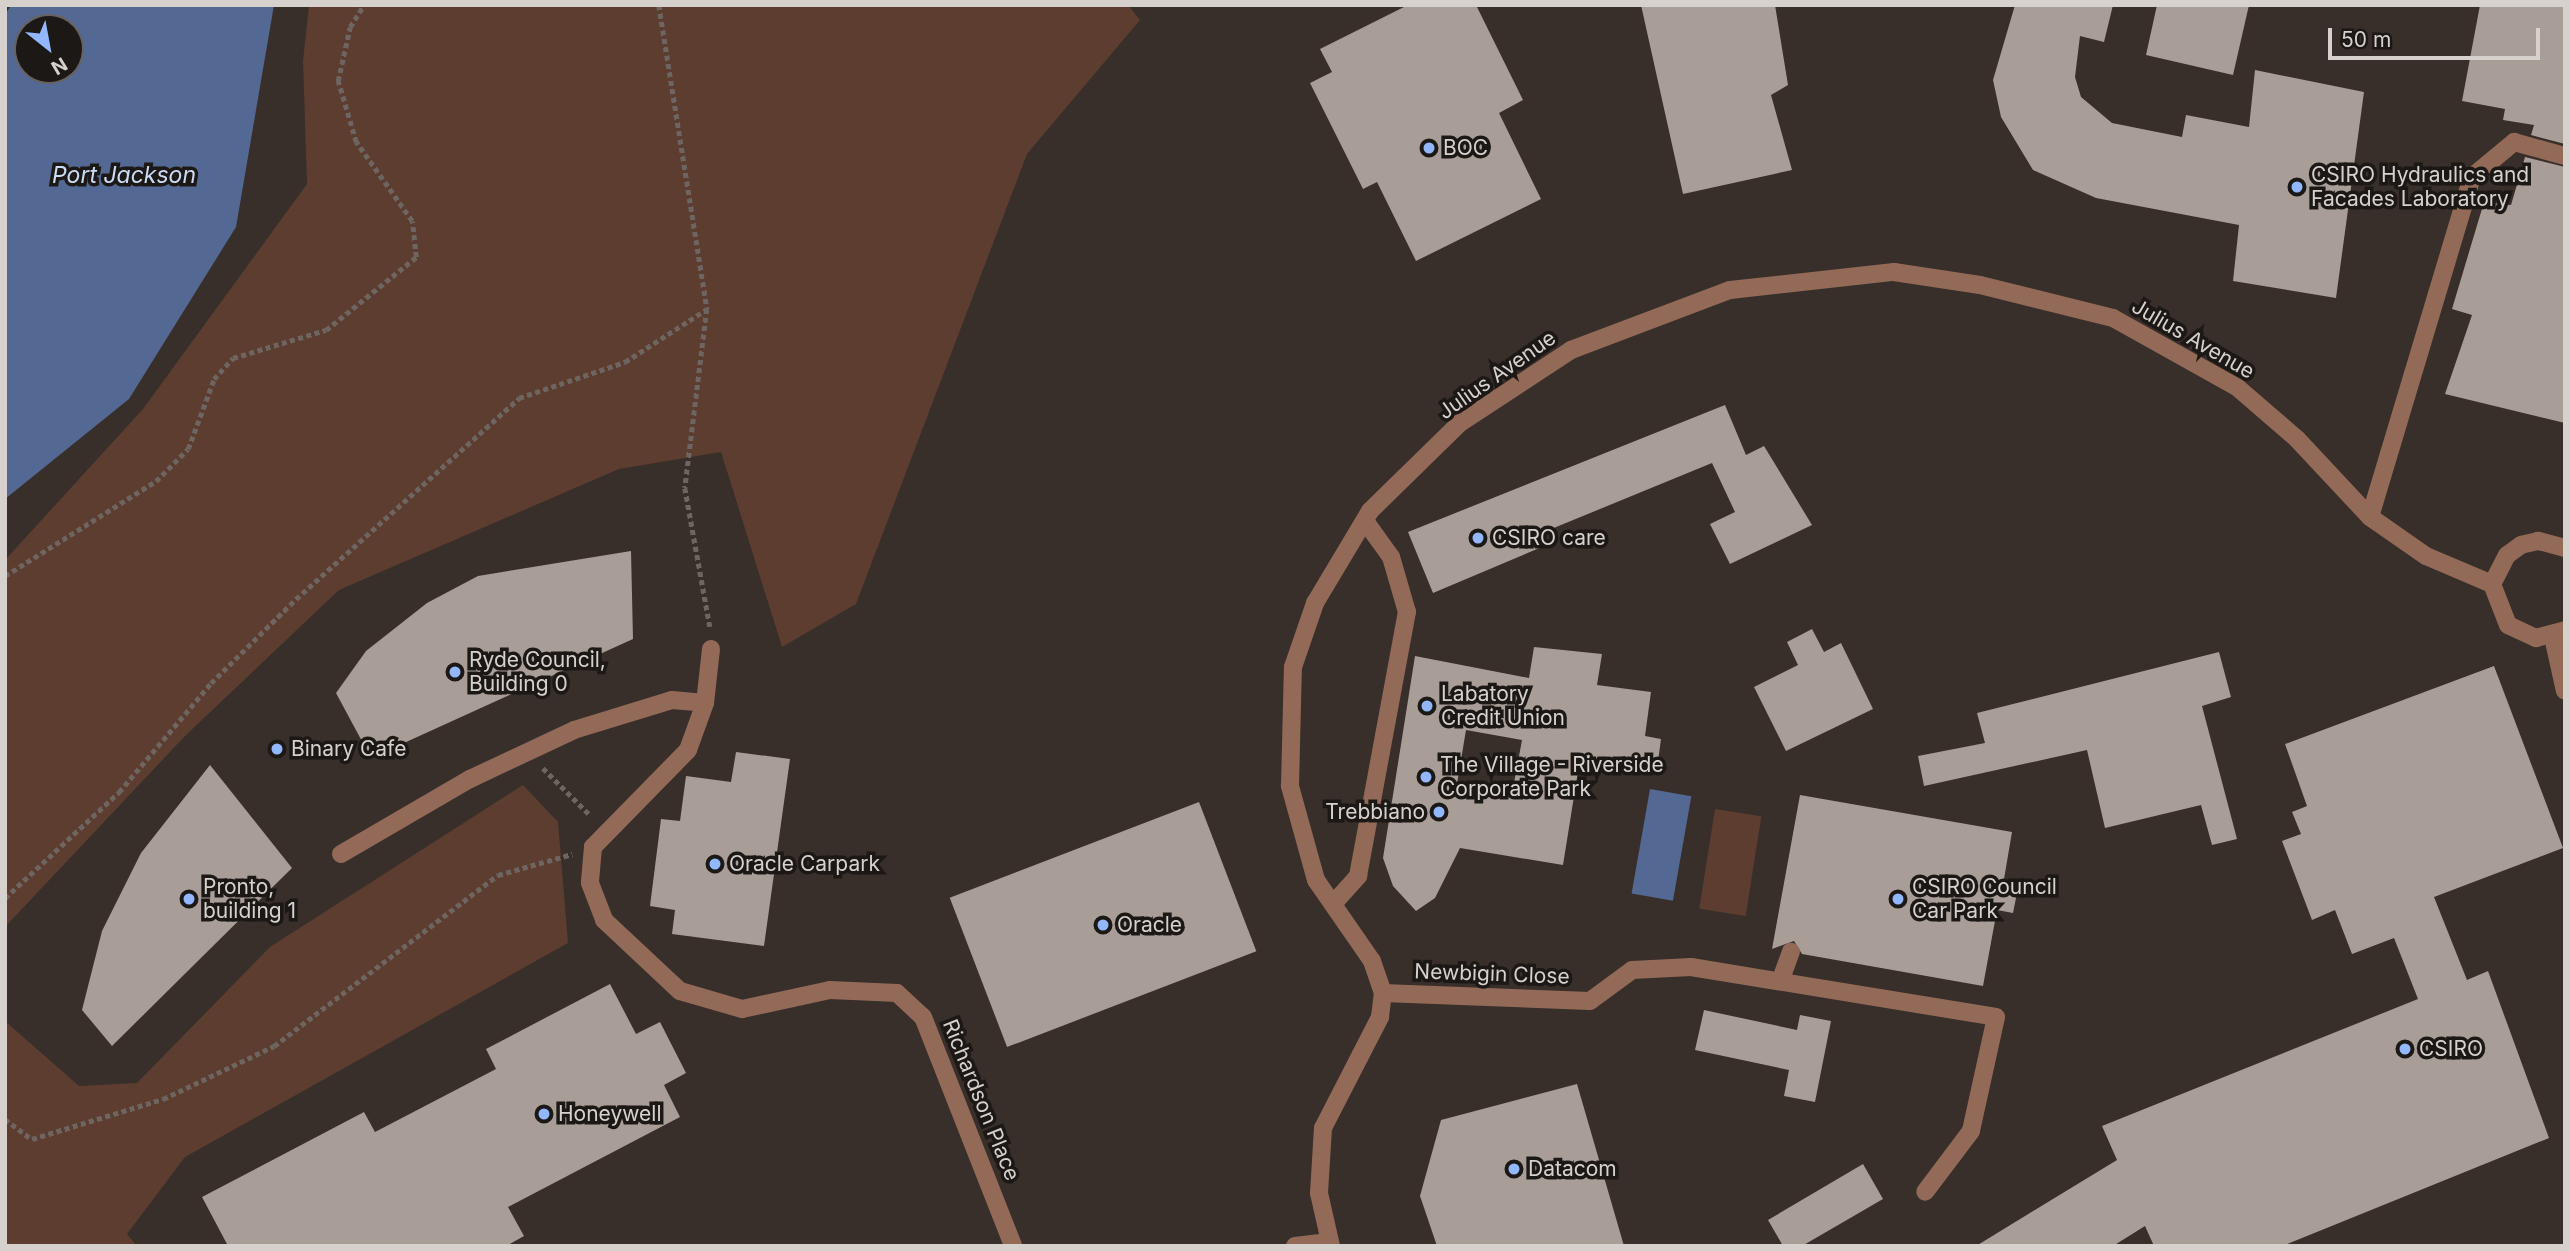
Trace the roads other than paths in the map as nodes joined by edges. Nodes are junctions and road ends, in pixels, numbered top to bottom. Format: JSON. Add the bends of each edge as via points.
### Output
{"nodes":[{"id":1,"x":2565,"y":156,"type":"edge"},
{"id":2,"x":2370,"y":517,"type":"junction"},
{"id":3,"x":1364,"y":521,"type":"junction"},
{"id":4,"x":2565,"y":548,"type":"edge"},
{"id":5,"x":2493,"y":584,"type":"junction"},
{"id":6,"x":2559,"y":633,"type":"edge"},
{"id":7,"x":711,"y":649,"type":"road end"},
{"id":8,"x":2565,"y":691,"type":"edge"},
{"id":9,"x":705,"y":703,"type":"junction"},
{"id":10,"x":341,"y":854,"type":"dead end"},
{"id":11,"x":1333,"y":904,"type":"junction"},
{"id":12,"x":1791,"y":953,"type":"dead end"},
{"id":13,"x":1781,"y":979,"type":"junction"},
{"id":14,"x":1383,"y":993,"type":"junction"},
{"id":15,"x":1925,"y":1192,"type":"dead end"},
{"id":16,"x":1330,"y":1244,"type":"edge"},
{"id":17,"x":1013,"y":1246,"type":"edge"},
{"id":18,"x":1295,"y":1246,"type":"edge"}],
"edges":[{"from":1,"to":2,"type":"street","via":[[2514,142],[2472,177]]},
{"from":2,"to":3,"type":"street","name":"Julius Avenue","via":[[2297,439],[2238,388],[2113,318],[1980,285],[1895,272],[1730,289],[1571,350],[1460,423]]},
{"from":2,"to":5,"type":"street","name":"Julius Avenue","via":[[2426,556]]},
{"from":3,"to":11,"type":"street","via":[[1391,557],[1407,612],[1362,862]]},
{"from":3,"to":11,"type":"street","name":"Julius Avenue","via":[[1315,603],[1293,667],[1290,786],[1316,880]]},
{"from":4,"to":5,"type":"street","via":[[2538,541],[2521,545],[2507,555]]},
{"from":5,"to":6,"type":"street","via":[[2508,625],[2536,638]]},
{"from":6,"to":8,"type":"street"},
{"from":7,"to":9,"type":"street"},
{"from":9,"to":10,"type":"street","via":[[672,700],[531,750]]},
{"from":9,"to":17,"type":"street","name":"Richardson Place","via":[[688,750],[593,848],[590,883],[604,920],[680,990],[742,1009],[863,986],[897,993],[923,1017]]},
{"from":11,"to":14,"type":"street","name":"Julius Avenue","via":[[1372,961]]},
{"from":12,"to":13,"type":"street"},
{"from":13,"to":14,"type":"street","name":"Newbigin Close","via":[[1691,967],[1632,970],[1590,1000]]},
{"from":13,"to":15,"type":"street","via":[[1996,1017],[1971,1132]]},
{"from":14,"to":16,"type":"street","via":[[1380,1017],[1322,1128],[1319,1193]]},
{"from":16,"to":18,"type":"street"}]}
